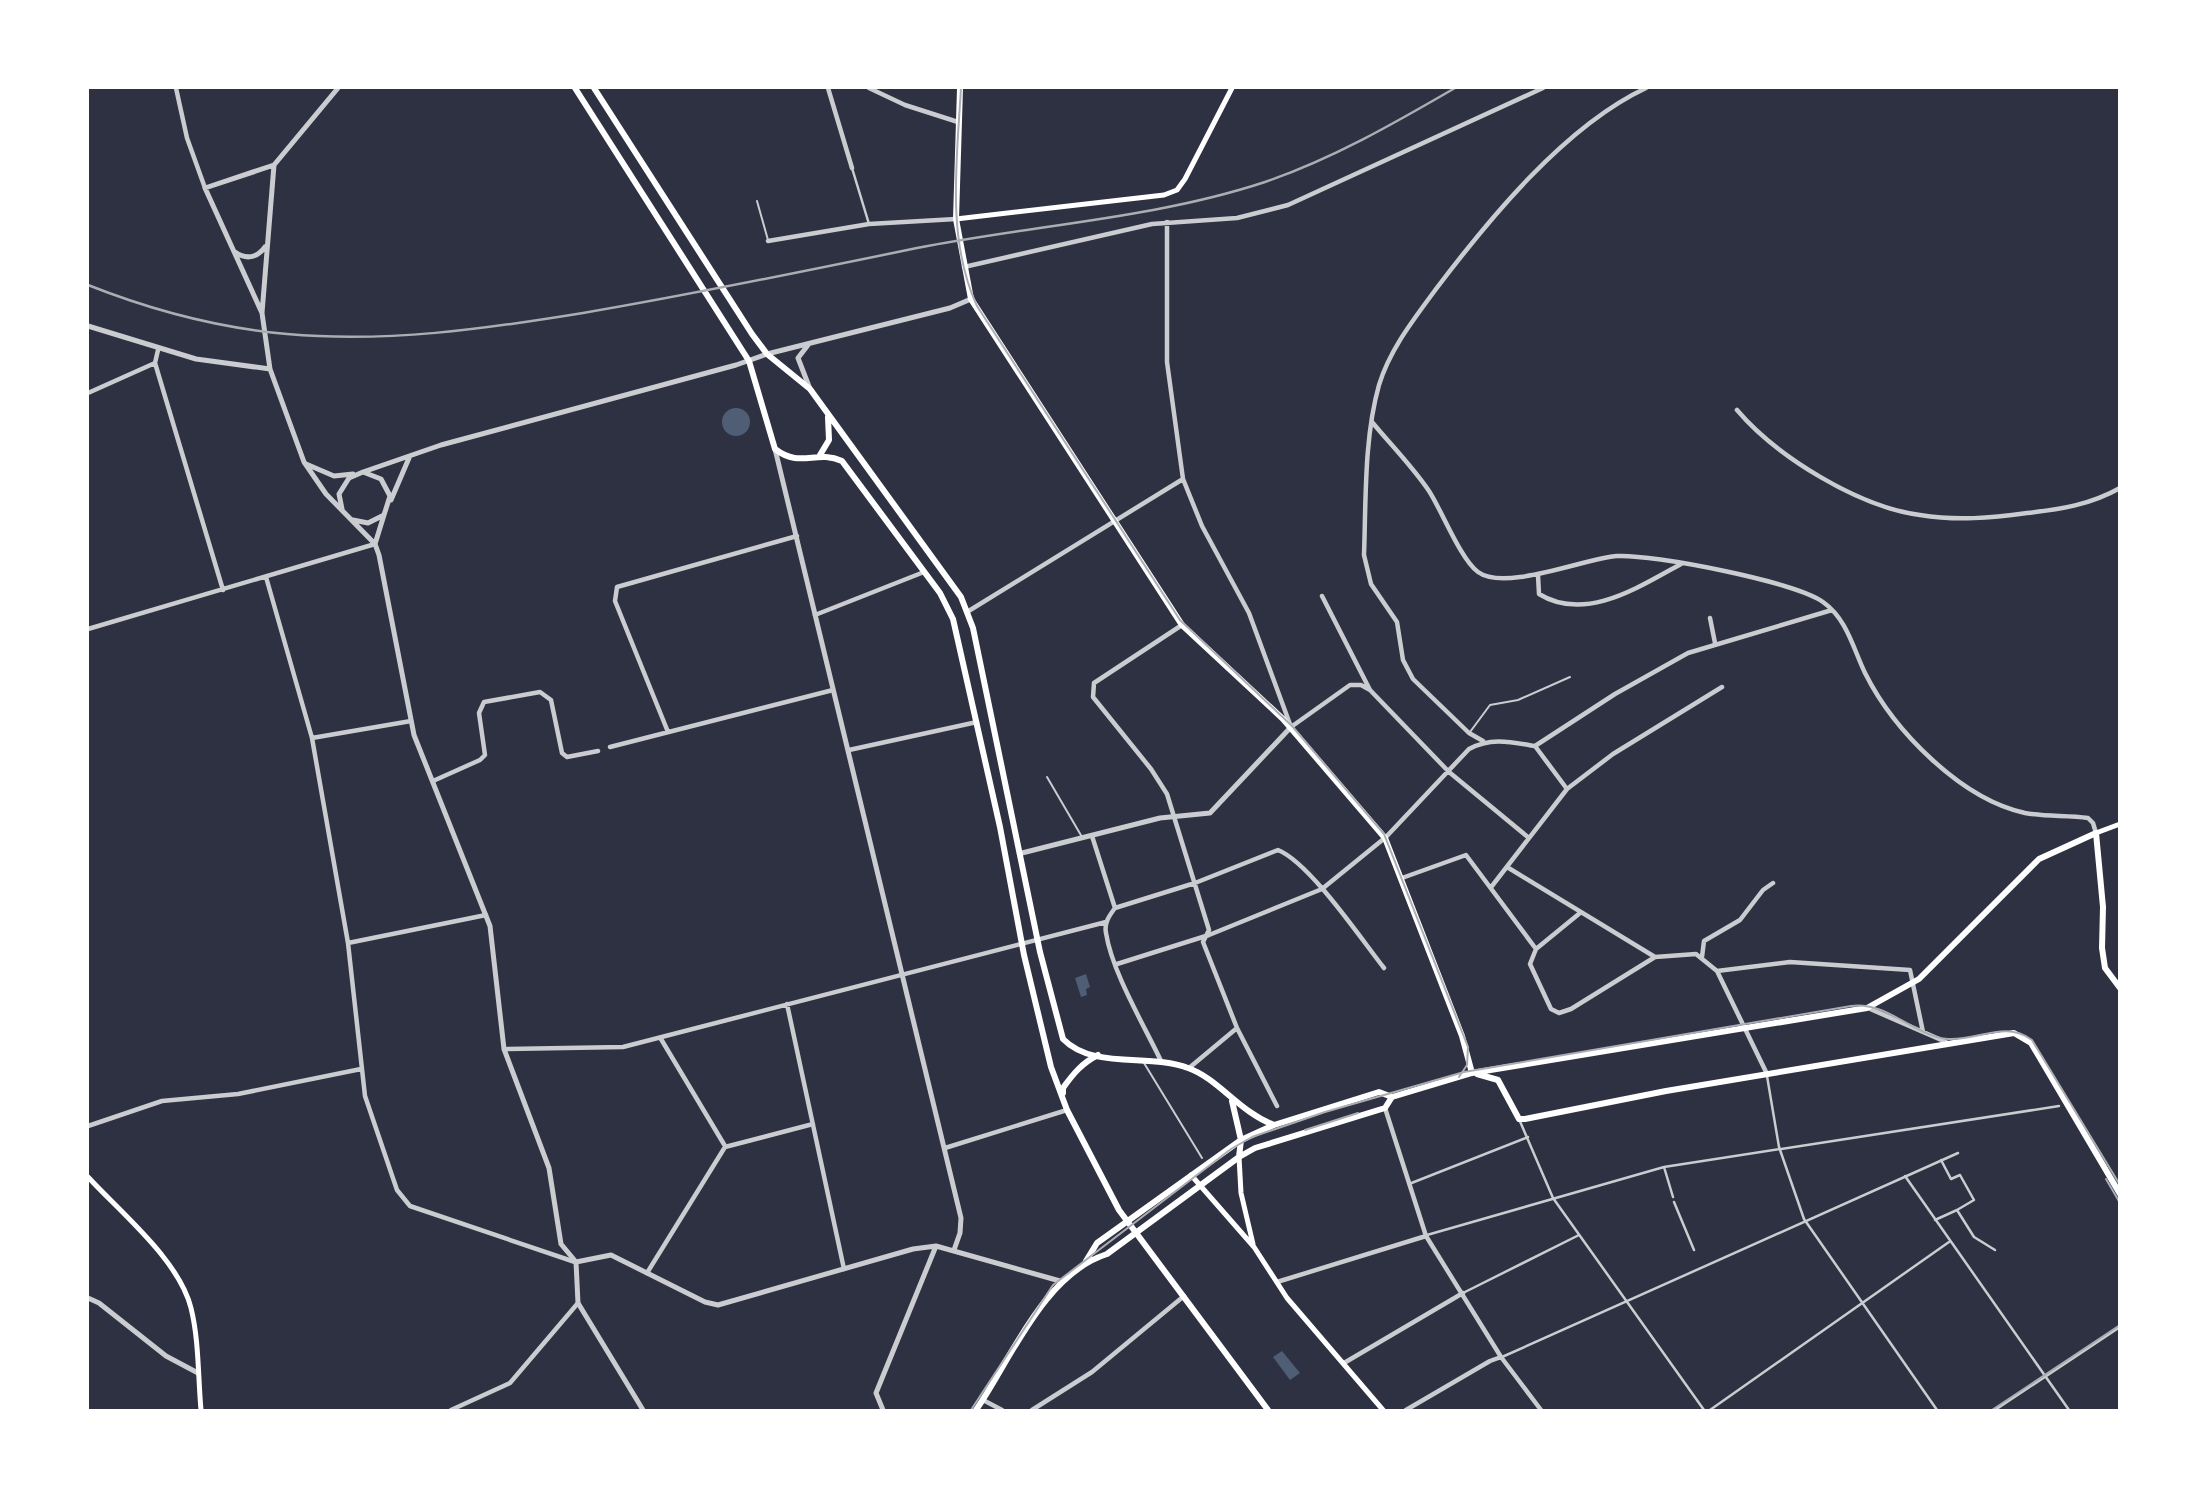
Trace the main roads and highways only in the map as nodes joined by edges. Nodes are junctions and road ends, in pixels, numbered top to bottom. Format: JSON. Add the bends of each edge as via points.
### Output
{"nodes":[{"id":1,"x":575,"y":88,"type":"edge"},
{"id":2,"x":594,"y":88,"type":"edge"},
{"id":3,"x":960,"y":88,"type":"edge"},
{"id":4,"x":1232,"y":88,"type":"edge"},
{"id":5,"x":956,"y":219,"type":"junction"},
{"id":6,"x":828,"y":415,"type":"junction"},
{"id":7,"x":820,"y":455,"type":"junction"},
{"id":8,"x":2119,"y":824,"type":"edge"},
{"id":9,"x":2096,"y":833,"type":"junction"},
{"id":10,"x":2119,"y":988,"type":"edge"},
{"id":11,"x":1098,"y":1055,"type":"junction"},
{"id":12,"x":1472,"y":1073,"type":"junction"},
{"id":13,"x":1392,"y":1097,"type":"junction"},
{"id":14,"x":1232,"y":1101,"type":"junction"},
{"id":15,"x":1067,"y":1110,"type":"junction"},
{"id":16,"x":1274,"y":1125,"type":"junction"},
{"id":17,"x":1241,"y":1140,"type":"junction"},
{"id":18,"x":1238,"y":1157,"type":"junction"},
{"id":19,"x":1191,"y":1175,"type":"junction"},
{"id":20,"x":88,"y":1177,"type":"edge"},
{"id":21,"x":1200,"y":1185,"type":"junction"},
{"id":22,"x":2119,"y":1194,"type":"edge"},
{"id":23,"x":1127,"y":1221,"type":"junction"},
{"id":24,"x":1136,"y":1233,"type":"junction"},
{"id":25,"x":1254,"y":1247,"type":"junction"},
{"id":26,"x":1086,"y":1261,"type":"junction"},
{"id":27,"x":201,"y":1410,"type":"edge"},
{"id":28,"x":975,"y":1410,"type":"edge"},
{"id":29,"x":1268,"y":1410,"type":"edge"},
{"id":30,"x":1383,"y":1410,"type":"edge"}],
"edges":[{"from":1,"to":7,"type":"main road","via":[[749,361],[775,449],[792,459]]},
{"from":2,"to":6,"type":"main road","via":[[767,354],[810,389]]},
{"from":3,"to":5,"type":"main road"},
{"from":4,"to":5,"type":"main road","via":[[1177,190]]},
{"from":5,"to":12,"type":"main road","via":[[971,299],[1182,625],[1291,727],[1385,838]]},
{"from":6,"to":7,"type":"main road","via":[[830,440]]},
{"from":6,"to":11,"type":"main road","via":[[937,561],[967,612],[1059,1030],[1068,1045]]},
{"from":7,"to":15,"type":"main road","via":[[832,456],[849,468],[925,571],[953,619],[1022,943],[1051,1067]]},
{"from":8,"to":9,"type":"main road"},
{"from":9,"to":10,"type":"main road","via":[[2102,948],[2105,968]]},
{"from":9,"to":12,"type":"main road","via":[[2039,859],[1915,982],[1867,1008]]},
{"from":11,"to":14,"type":"main road","via":[[1189,1068]]},
{"from":11,"to":15,"type":"main road","via":[[1085,1062],[1063,1088]]},
{"from":12,"to":13,"type":"main road"},
{"from":12,"to":22,"type":"main road","via":[[1498,1080],[1519,1119],[2003,1033],[2027,1038]]},
{"from":13,"to":16,"type":"main road","via":[[1379,1092]]},
{"from":13,"to":18,"type":"main road","via":[[1385,1108]]},
{"from":14,"to":16,"type":"main road"},
{"from":14,"to":17,"type":"main road"},
{"from":15,"to":23,"type":"main road"},
{"from":16,"to":17,"type":"main road"},
{"from":17,"to":18,"type":"main road"},
{"from":17,"to":19,"type":"main road"},
{"from":18,"to":21,"type":"main road"},
{"from":18,"to":25,"type":"main road"},
{"from":19,"to":21,"type":"main road"},
{"from":19,"to":23,"type":"main road"},
{"from":20,"to":27,"type":"main road","via":[[177,1275],[192,1310]]},
{"from":21,"to":24,"type":"main road"},
{"from":21,"to":25,"type":"main road"},
{"from":23,"to":24,"type":"main road"},
{"from":23,"to":26,"type":"main road","via":[[1097,1243]]},
{"from":24,"to":26,"type":"main road","via":[[1107,1254]]},
{"from":24,"to":29,"type":"main road"},
{"from":25,"to":30,"type":"main road","via":[[1277,1282]]},
{"from":26,"to":28,"type":"main road","via":[[1060,1281]]}]}
